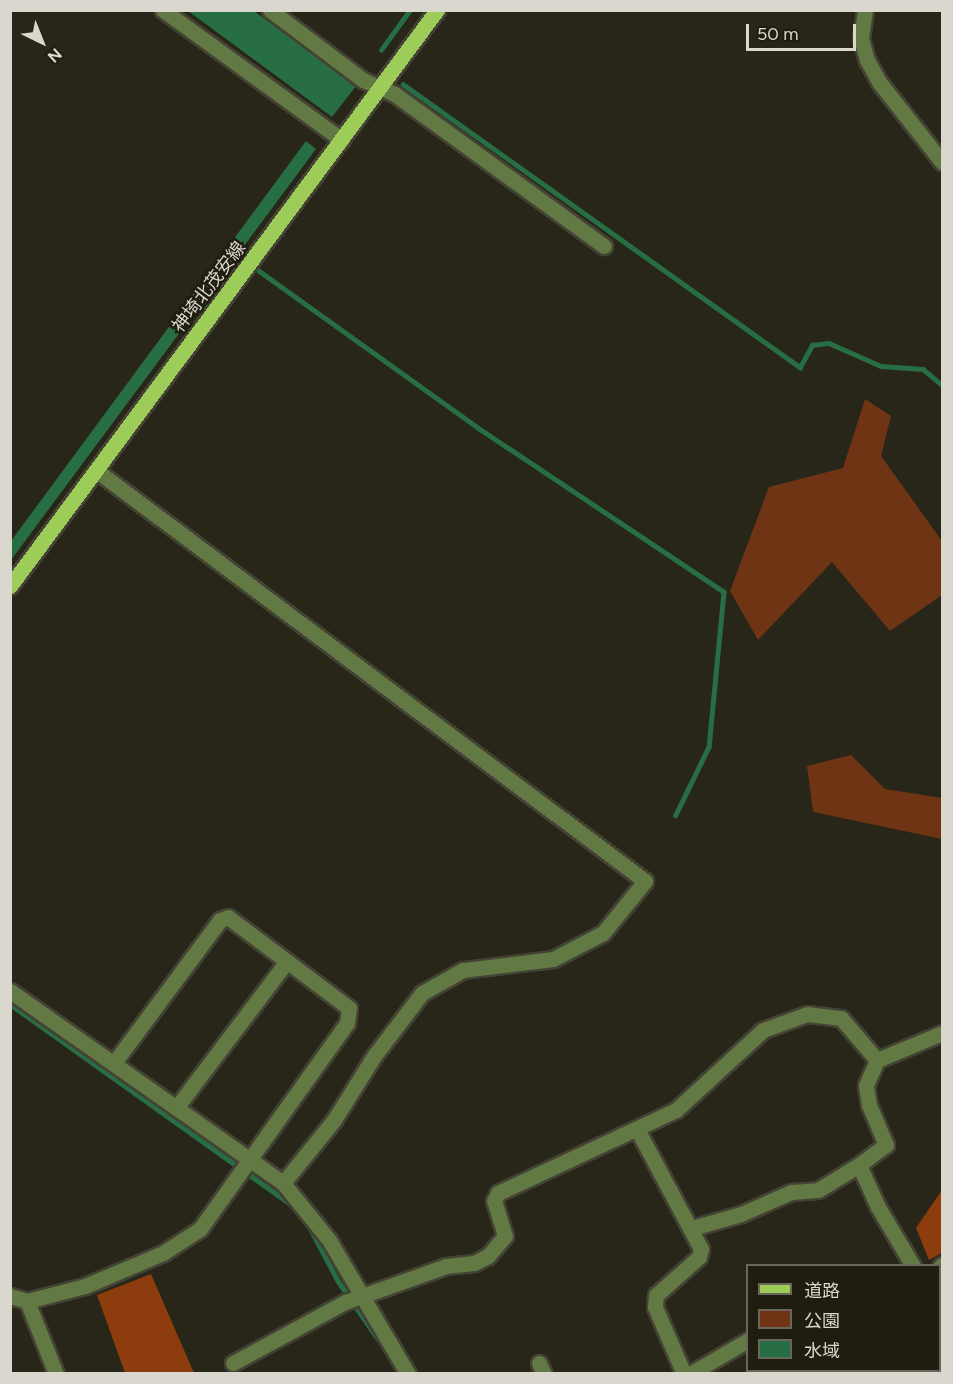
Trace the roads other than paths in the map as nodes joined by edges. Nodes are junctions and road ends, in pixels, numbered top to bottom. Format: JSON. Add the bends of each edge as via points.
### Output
{"nodes":[{"id":1,"x":163,"y":10,"type":"edge"},
{"id":2,"x":270,"y":10,"type":"edge"},
{"id":3,"x":437,"y":10,"type":"edge"},
{"id":4,"x":865,"y":10,"type":"edge"},
{"id":5,"x":380,"y":88,"type":"junction"},
{"id":6,"x":342,"y":140,"type":"junction"},
{"id":7,"x":942,"y":162,"type":"edge"},
{"id":8,"x":604,"y":246,"type":"dead end"},
{"id":9,"x":97,"y":471,"type":"junction"},
{"id":10,"x":10,"y":586,"type":"edge"},
{"id":11,"x":287,"y":961,"type":"junction"},
{"id":12,"x":10,"y":991,"type":"edge"},
{"id":13,"x":942,"y":1033,"type":"edge"},
{"id":14,"x":877,"y":1060,"type":"junction"},
{"id":15,"x":113,"y":1064,"type":"junction"},
{"id":16,"x":176,"y":1108,"type":"junction"},
{"id":17,"x":637,"y":1130,"type":"junction"},
{"id":18,"x":248,"y":1159,"type":"junction"},
{"id":19,"x":859,"y":1165,"type":"junction"},
{"id":20,"x":283,"y":1183,"type":"junction"},
{"id":21,"x":692,"y":1228,"type":"junction"},
{"id":22,"x":912,"y":1264,"type":"edge"},
{"id":23,"x":363,"y":1295,"type":"junction"},
{"id":24,"x":11,"y":1297,"type":"edge"},
{"id":25,"x":27,"y":1301,"type":"junction"},
{"id":26,"x":746,"y":1341,"type":"edge"},
{"id":27,"x":233,"y":1363,"type":"dead end"},
{"id":28,"x":56,"y":1374,"type":"edge"},
{"id":29,"x":408,"y":1374,"type":"edge"},
{"id":30,"x":684,"y":1374,"type":"edge"},
{"id":31,"x":690,"y":1374,"type":"edge"}],
"edges":[{"from":1,"to":6,"type":"street"},
{"from":2,"to":5,"type":"street","via":[[363,80]]},
{"from":3,"to":5,"type":"main road","name":"神埼北茂安線"},
{"from":4,"to":7,"type":"street","via":[[861,38],[867,60],[879,82]]},
{"from":5,"to":6,"type":"main road","name":"神埼北茂安線"},
{"from":5,"to":8,"type":"street","via":[[396,95]]},
{"from":6,"to":9,"type":"main road","name":"神埼北茂安線"},
{"from":9,"to":10,"type":"main road","name":"神埼北茂安線"},
{"from":9,"to":20,"type":"street","via":[[645,881],[603,933],[553,959],[464,970],[422,993],[374,1056],[334,1120]]},
{"from":11,"to":15,"type":"street","via":[[228,917],[220,920]]},
{"from":11,"to":16,"type":"street"},
{"from":11,"to":18,"type":"street","via":[[349,1008],[347,1023]]},
{"from":12,"to":15,"type":"street"},
{"from":13,"to":14,"type":"street"},
{"from":14,"to":17,"type":"street","via":[[841,1018],[807,1014],[763,1030],[676,1110]]},
{"from":14,"to":19,"type":"street","via":[[866,1085],[869,1105],[886,1145]]},
{"from":15,"to":16,"type":"street"},
{"from":16,"to":18,"type":"street"},
{"from":17,"to":21,"type":"street"},
{"from":17,"to":23,"type":"street","via":[[498,1192],[494,1200],[505,1236],[488,1256]]},
{"from":18,"to":20,"type":"street"},
{"from":18,"to":25,"type":"street","via":[[200,1228],[163,1253],[85,1286]]},
{"from":19,"to":21,"type":"street","via":[[818,1190],[791,1192],[741,1214]]},
{"from":19,"to":22,"type":"street"},
{"from":20,"to":23,"type":"street","via":[[323,1232]]},
{"from":21,"to":30,"type":"street","via":[[699,1257],[656,1295],[655,1307]]},
{"from":23,"to":27,"type":"street"},
{"from":23,"to":29,"type":"street"},
{"from":24,"to":25,"type":"street"},
{"from":25,"to":28,"type":"street"},
{"from":26,"to":31,"type":"street"}]}
